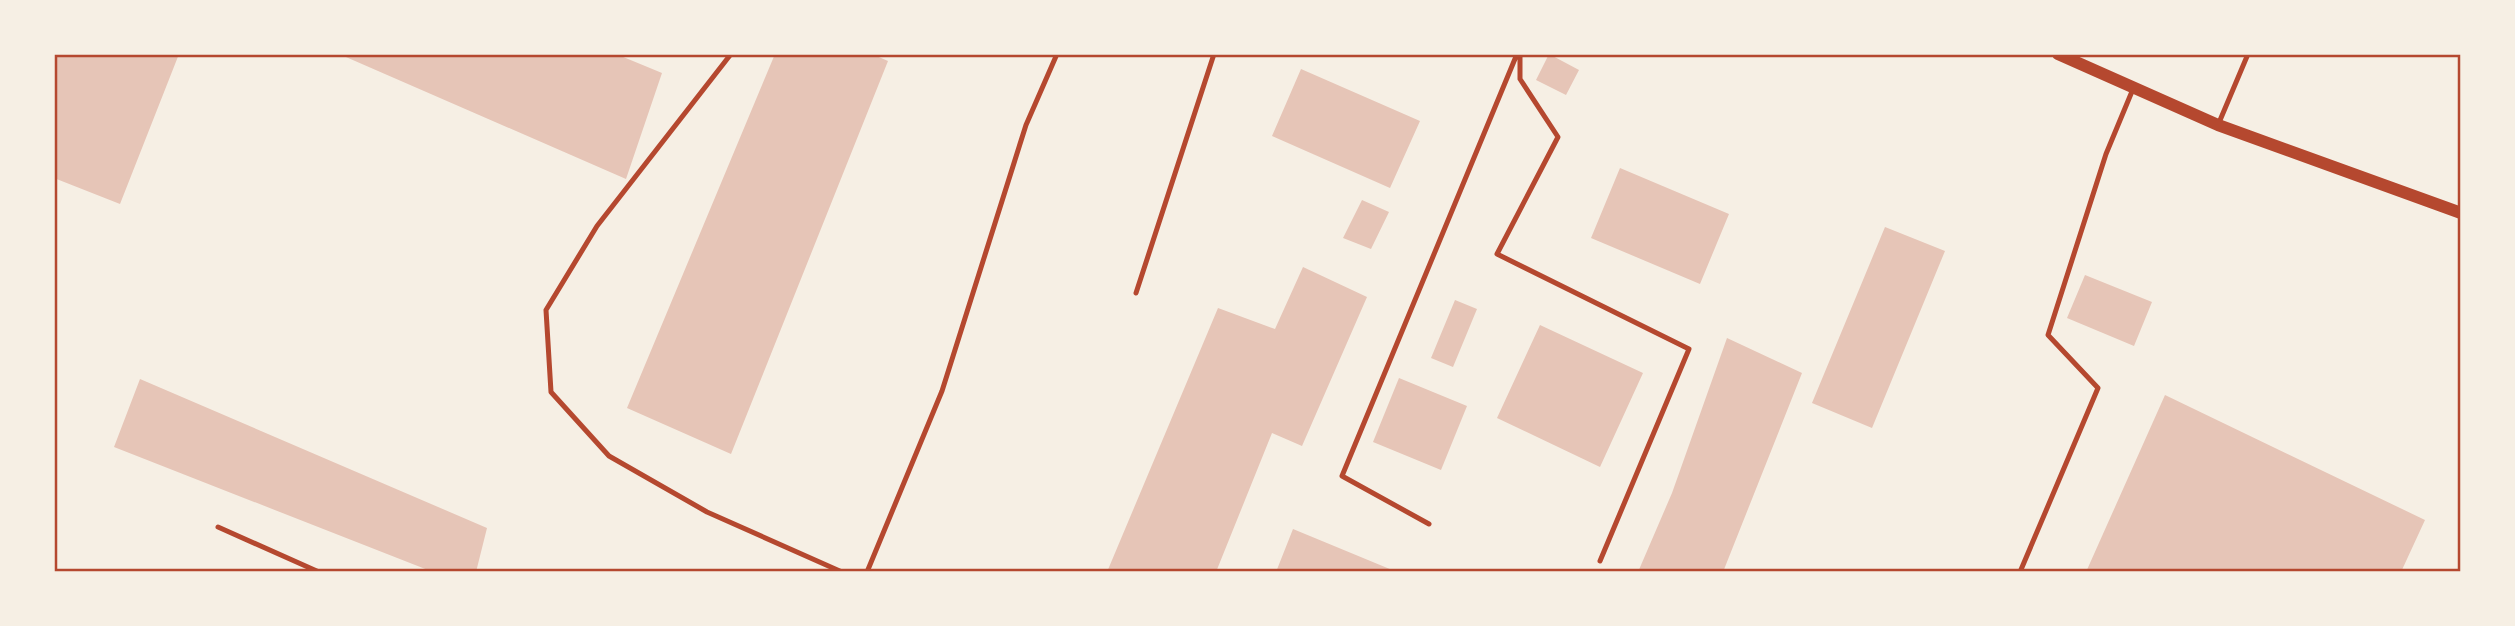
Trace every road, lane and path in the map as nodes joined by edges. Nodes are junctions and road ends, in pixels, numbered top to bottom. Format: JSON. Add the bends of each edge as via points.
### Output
{"nodes":[{"id":1,"x":731,"y":54,"type":"edge"},
{"id":2,"x":1057,"y":54,"type":"edge"},
{"id":3,"x":1214,"y":54,"type":"edge"},
{"id":4,"x":1519,"y":54,"type":"edge"},
{"id":5,"x":2059,"y":54,"type":"edge"},
{"id":6,"x":2248,"y":54,"type":"edge"},
{"id":7,"x":2134,"y":86,"type":"junction"},
{"id":8,"x":2218,"y":125,"type":"junction"},
{"id":9,"x":2461,"y":213,"type":"edge"},
{"id":10,"x":1136,"y":293,"type":"dead end"},
{"id":11,"x":1429,"y":524,"type":"dead end"},
{"id":12,"x":218,"y":527,"type":"dead end"},
{"id":13,"x":1600,"y":561,"type":"dead end"},
{"id":14,"x":319,"y":572,"type":"edge"},
{"id":15,"x":842,"y":572,"type":"edge"},
{"id":16,"x":867,"y":572,"type":"edge"},
{"id":17,"x":2020,"y":572,"type":"edge"}],
"edges":[{"from":1,"to":15,"type":"lane","via":[[597,226],[545,310],[551,392],[609,456],[707,512]]},
{"from":2,"to":16,"type":"lane","via":[[1026,125],[942,391]]},
{"from":3,"to":10,"type":"lane"},
{"from":4,"to":11,"type":"lane","via":[[1342,476]]},
{"from":4,"to":13,"type":"lane","via":[[1520,79],[1558,137],[1497,254],[1689,349]]},
{"from":5,"to":7,"type":"street"},
{"from":6,"to":8,"type":"lane"},
{"from":7,"to":8,"type":"street"},
{"from":7,"to":17,"type":"lane","via":[[2106,154],[2048,335],[2098,388]]},
{"from":8,"to":9,"type":"street"},
{"from":12,"to":14,"type":"lane"}]}
